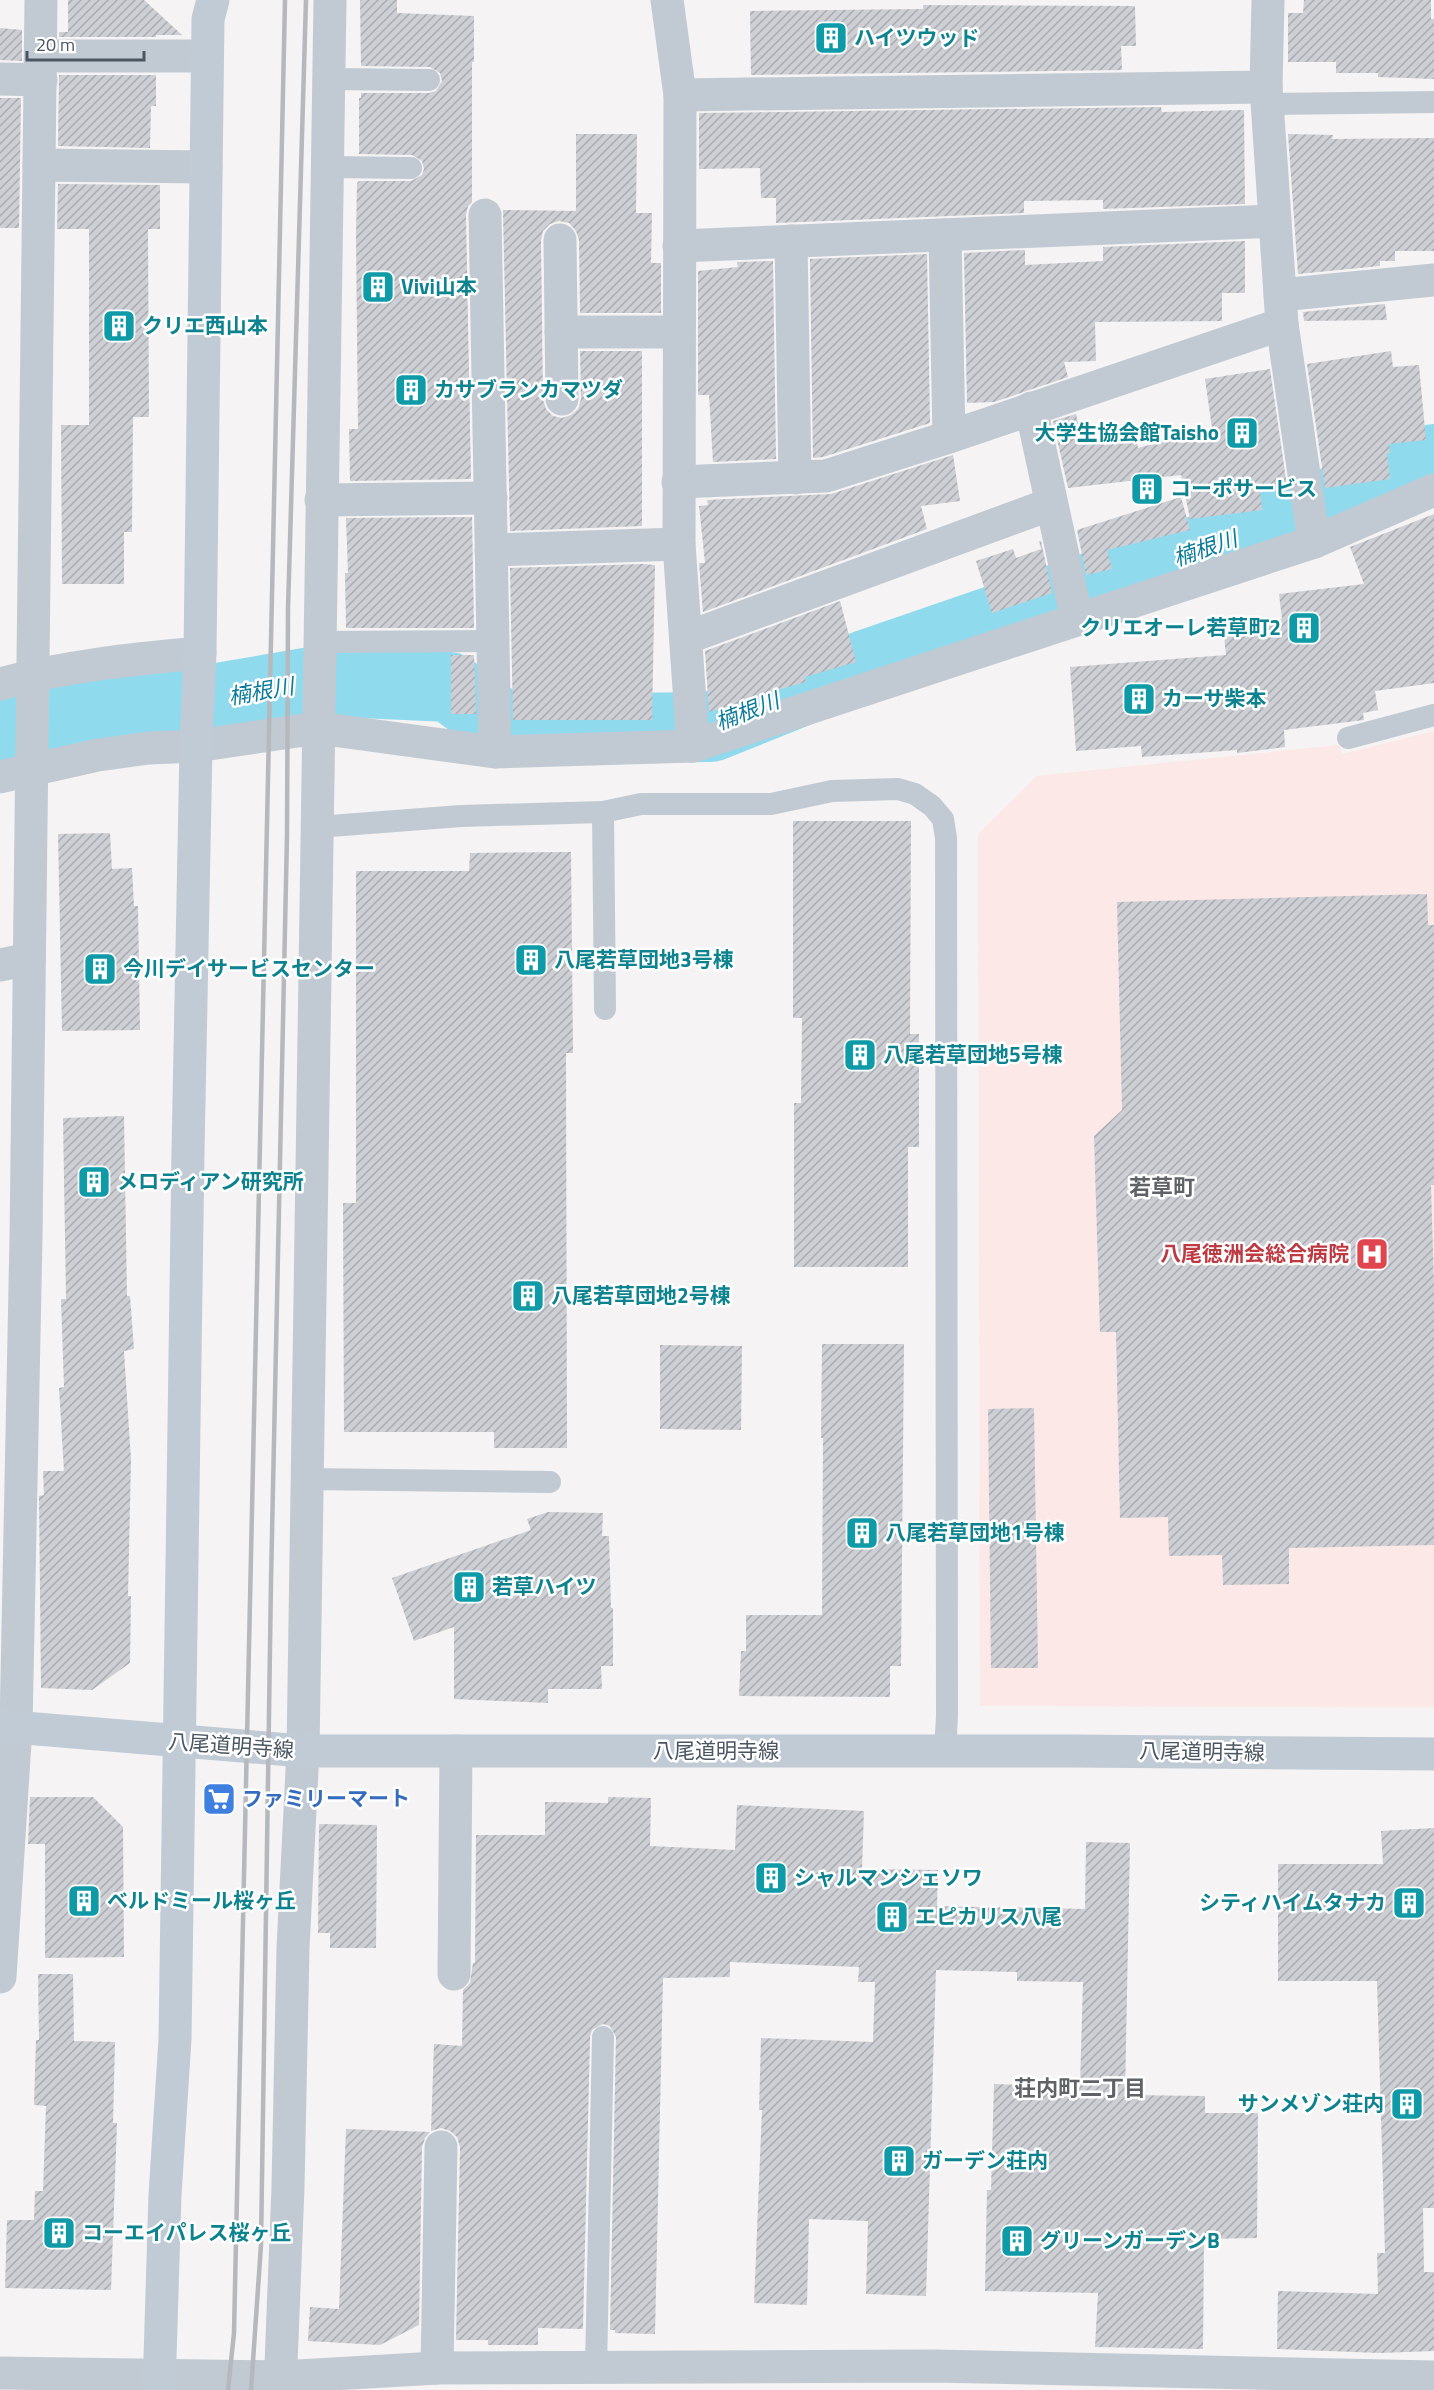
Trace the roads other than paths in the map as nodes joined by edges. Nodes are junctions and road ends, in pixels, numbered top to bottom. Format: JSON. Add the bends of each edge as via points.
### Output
{"nodes":[{"id":1,"x":41,"y":0,"type":"edge"},
{"id":2,"x":213,"y":0,"type":"edge"},
{"id":3,"x":330,"y":0,"type":"edge"},
{"id":4,"x":667,"y":0,"type":"edge"},
{"id":5,"x":1268,"y":0,"type":"edge"},
{"id":6,"x":207,"y":56,"type":"junction"},
{"id":7,"x":41,"y":68,"type":"junction"},
{"id":8,"x":0,"y":79,"type":"edge"},
{"id":9,"x":328,"y":79,"type":"junction"},
{"id":10,"x":429,"y":80,"type":"dead end"},
{"id":11,"x":680,"y":96,"type":"junction"},
{"id":12,"x":1266,"y":96,"type":"junction"},
{"id":13,"x":1434,"y":102,"type":"edge"},
{"id":14,"x":39,"y":165,"type":"junction"},
{"id":15,"x":206,"y":167,"type":"junction"},
{"id":16,"x":327,"y":167,"type":"junction"},
{"id":17,"x":411,"y":168,"type":"dead end"},
{"id":18,"x":485,"y":215,"type":"dead end"},
{"id":19,"x":1275,"y":221,"type":"junction"},
{"id":20,"x":945,"y":235,"type":"junction"},
{"id":21,"x":560,"y":240,"type":"dead end"},
{"id":22,"x":791,"y":241,"type":"junction"},
{"id":23,"x":679,"y":246,"type":"junction"},
{"id":24,"x":1434,"y":280,"type":"edge"},
{"id":25,"x":1281,"y":310,"type":"junction"},
{"id":26,"x":561,"y":332,"type":"junction"},
{"id":27,"x":678,"y":332,"type":"junction"},
{"id":28,"x":562,"y":399,"type":"dead end"},
{"id":29,"x":1031,"y":408,"type":"junction"},
{"id":30,"x":948,"y":437,"type":"junction"},
{"id":31,"x":795,"y":478,"type":"junction"},
{"id":32,"x":678,"y":483,"type":"junction"},
{"id":33,"x":1434,"y":490,"type":"edge"},
{"id":34,"x":490,"y":498,"type":"junction"},
{"id":35,"x":321,"y":500,"type":"junction"},
{"id":36,"x":1051,"y":504,"type":"junction"},
{"id":37,"x":1314,"y":542,"type":"junction"},
{"id":38,"x":679,"y":544,"type":"junction"},
{"id":39,"x":492,"y":550,"type":"junction"},
{"id":40,"x":1077,"y":620,"type":"junction"},
{"id":41,"x":686,"y":638,"type":"junction"},
{"id":42,"x":493,"y":641,"type":"junction"},
{"id":43,"x":319,"y":654,"type":"junction"},
{"id":44,"x":200,"y":655,"type":"junction"},
{"id":45,"x":33,"y":677,"type":"junction"},
{"id":46,"x":0,"y":684,"type":"edge"},
{"id":47,"x":318,"y":715,"type":"junction"},
{"id":48,"x":1434,"y":715,"type":"edge"},
{"id":49,"x":1348,"y":738,"type":"dead end"},
{"id":50,"x":196,"y":744,"type":"junction"},
{"id":51,"x":693,"y":746,"type":"junction"},
{"id":52,"x":495,"y":752,"type":"junction"},
{"id":53,"x":32,"y":769,"type":"junction"},
{"id":54,"x":0,"y":777,"type":"edge"},
{"id":55,"x":603,"y":812,"type":"junction"},
{"id":56,"x":317,"y":827,"type":"junction"},
{"id":57,"x":15,"y":962,"type":"edge"},
{"id":58,"x":605,"y":1009,"type":"dead end"},
{"id":59,"x":13,"y":1238,"type":"edge"},
{"id":60,"x":306,"y":1479,"type":"junction"},
{"id":61,"x":550,"y":1482,"type":"dead end"},
{"id":62,"x":8,"y":1726,"type":"edge"},
{"id":63,"x":180,"y":1742,"type":"junction"},
{"id":64,"x":456,"y":1750,"type":"junction"},
{"id":65,"x":303,"y":1751,"type":"junction"},
{"id":66,"x":945,"y":1751,"type":"junction"},
{"id":67,"x":1434,"y":1754,"type":"edge"},
{"id":68,"x":454,"y":1974,"type":"dead end"},
{"id":69,"x":0,"y":1976,"type":"edge"},
{"id":70,"x":603,"y":2037,"type":"dead end"},
{"id":71,"x":441,"y":2147,"type":"dead end"},
{"id":72,"x":437,"y":2368,"type":"junction"},
{"id":73,"x":596,"y":2368,"type":"junction"},
{"id":74,"x":0,"y":2373,"type":"edge"},
{"id":75,"x":1434,"y":2377,"type":"edge"},
{"id":76,"x":933,"y":2378,"type":"edge"},
{"id":77,"x":526,"y":2379,"type":"edge"},
{"id":78,"x":1052,"y":2380,"type":"edge"},
{"id":79,"x":1246,"y":2381,"type":"edge"},
{"id":80,"x":160,"y":2382,"type":"edge"},
{"id":81,"x":280,"y":2384,"type":"edge"}],
"edges":[{"from":1,"to":7,"type":"street"},
{"from":2,"to":6,"type":"street"},
{"from":3,"to":9,"type":"street"},
{"from":4,"to":11,"type":"street"},
{"from":5,"to":12,"type":"street"},
{"from":6,"to":7,"type":"street"},
{"from":6,"to":15,"type":"street"},
{"from":7,"to":8,"type":"street"},
{"from":7,"to":14,"type":"street"},
{"from":9,"to":10,"type":"lane"},
{"from":9,"to":16,"type":"street"},
{"from":11,"to":12,"type":"street"},
{"from":11,"to":23,"type":"street"},
{"from":12,"to":13,"type":"lane"},
{"from":12,"to":19,"type":"street"},
{"from":14,"to":15,"type":"street"},
{"from":14,"to":45,"type":"street"},
{"from":15,"to":44,"type":"street"},
{"from":16,"to":17,"type":"lane"},
{"from":16,"to":35,"type":"street"},
{"from":18,"to":34,"type":"street"},
{"from":19,"to":20,"type":"street"},
{"from":19,"to":25,"type":"street"},
{"from":20,"to":22,"type":"street"},
{"from":20,"to":30,"type":"street"},
{"from":21,"to":26,"type":"street"},
{"from":22,"to":23,"type":"street"},
{"from":22,"to":31,"type":"street"},
{"from":23,"to":27,"type":"street"},
{"from":24,"to":25,"type":"street"},
{"from":25,"to":29,"type":"street"},
{"from":25,"to":37,"type":"street"},
{"from":26,"to":27,"type":"street"},
{"from":26,"to":28,"type":"street"},
{"from":27,"to":32,"type":"street"},
{"from":29,"to":30,"type":"street"},
{"from":29,"to":36,"type":"street"},
{"from":30,"to":31,"type":"street","via":[[826,476]]},
{"from":31,"to":32,"type":"street"},
{"from":32,"to":38,"type":"street"},
{"from":33,"to":37,"type":"street"},
{"from":34,"to":35,"type":"street"},
{"from":34,"to":39,"type":"street"},
{"from":35,"to":43,"type":"street"},
{"from":36,"to":40,"type":"street"},
{"from":36,"to":41,"type":"street"},
{"from":37,"to":40,"type":"street"},
{"from":38,"to":39,"type":"street"},
{"from":38,"to":41,"type":"street"},
{"from":39,"to":42,"type":"street"},
{"from":40,"to":51,"type":"street"},
{"from":41,"to":51,"type":"street"},
{"from":42,"to":43,"type":"lane"},
{"from":42,"to":52,"type":"street"},
{"from":43,"to":47,"type":"street"},
{"from":44,"to":45,"type":"street","via":[[140,658]]},
{"from":44,"to":50,"type":"street"},
{"from":45,"to":46,"type":"street"},
{"from":45,"to":53,"type":"street"},
{"from":47,"to":50,"type":"street"},
{"from":47,"to":52,"type":"street"},
{"from":47,"to":56,"type":"street"},
{"from":48,"to":49,"type":"lane"},
{"from":50,"to":53,"type":"street","via":[[98,755]]},
{"from":50,"to":63,"type":"street"},
{"from":51,"to":52,"type":"street"},
{"from":53,"to":54,"type":"street"},
{"from":53,"to":57,"type":"street"},
{"from":55,"to":56,"type":"lane","via":[[461,816]]},
{"from":55,"to":58,"type":"lane"},
{"from":55,"to":66,"type":"lane","via":[[641,804],[771,804],[832,791],[898,789],[915,794],[944,819]]},
{"from":56,"to":60,"type":"street"},
{"from":57,"to":59,"type":"street"},
{"from":59,"to":62,"type":"street"},
{"from":60,"to":61,"type":"lane"},
{"from":60,"to":65,"type":"street"},
{"from":62,"to":63,"type":"street","name":"八尾道明寺線"},
{"from":62,"to":69,"type":"street"},
{"from":63,"to":65,"type":"street","name":"八尾道明寺線"},
{"from":63,"to":80,"type":"street","via":[[175,2039],[165,2195]]},
{"from":64,"to":65,"type":"street","name":"八尾道明寺線"},
{"from":64,"to":66,"type":"street","name":"八尾道明寺線"},
{"from":64,"to":68,"type":"street"},
{"from":65,"to":81,"type":"street"},
{"from":66,"to":67,"type":"street","name":"八尾道明寺線"},
{"from":70,"to":73,"type":"lane"},
{"from":71,"to":72,"type":"street"},
{"from":72,"to":77,"type":"street"},
{"from":72,"to":81,"type":"street"},
{"from":73,"to":76,"type":"street"},
{"from":73,"to":77,"type":"street"},
{"from":74,"to":80,"type":"street"},
{"from":75,"to":79,"type":"street"},
{"from":76,"to":78,"type":"street"},
{"from":78,"to":79,"type":"street"},
{"from":80,"to":81,"type":"street"}]}
